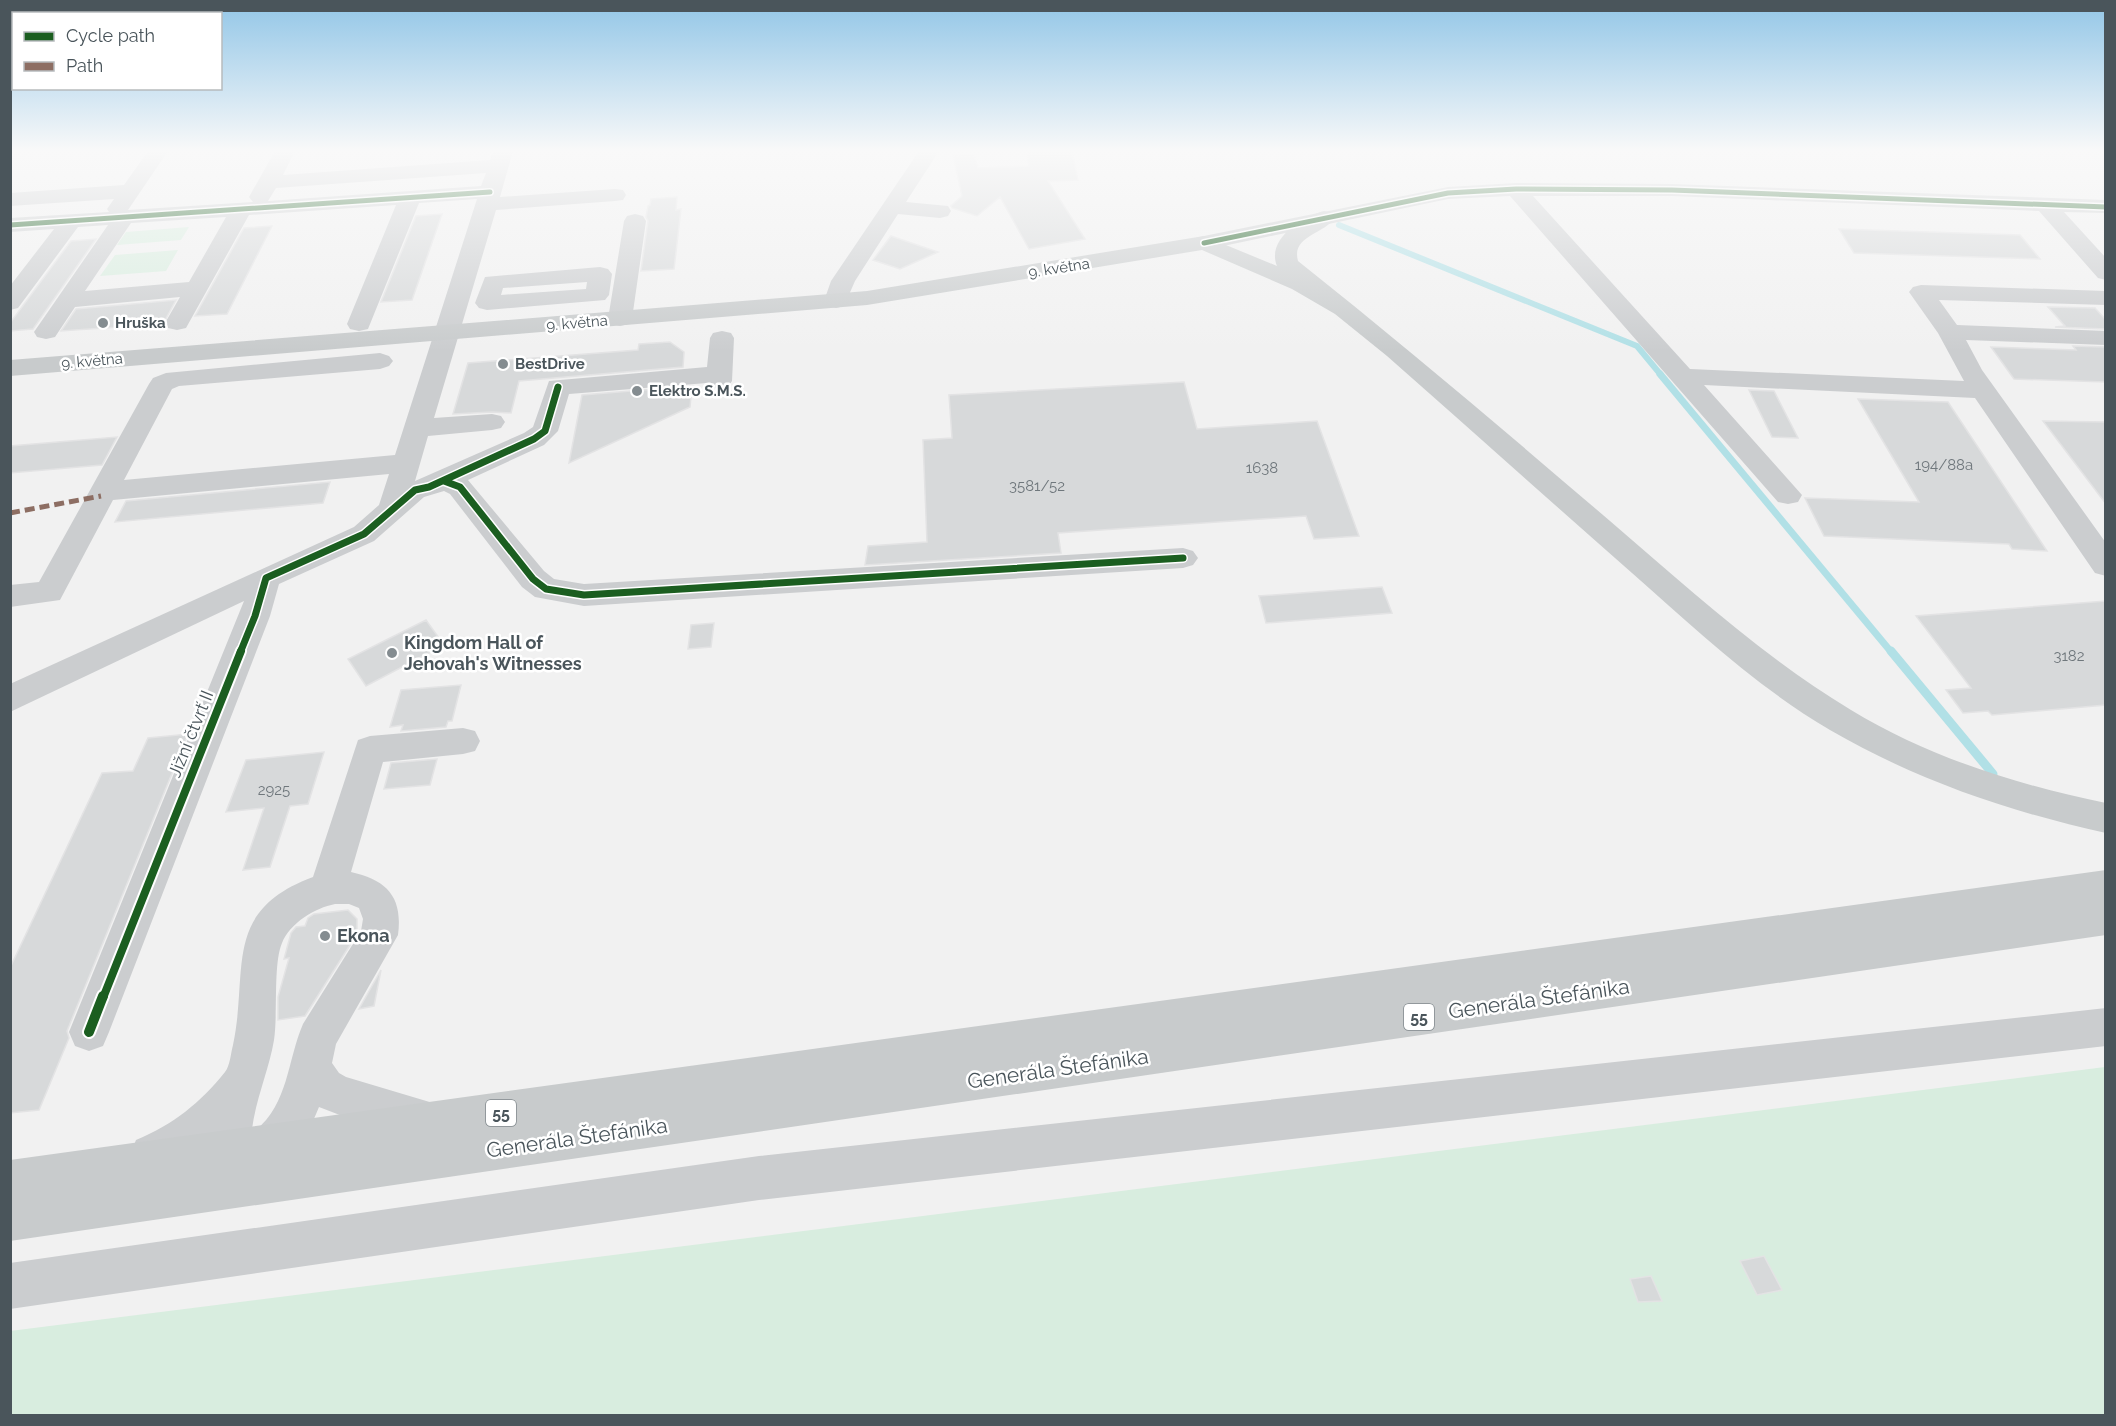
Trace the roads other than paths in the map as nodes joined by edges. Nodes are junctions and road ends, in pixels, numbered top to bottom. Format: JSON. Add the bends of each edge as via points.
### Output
{"nodes":[{"id":1,"x":118,"y":218,"type":"junction"},
{"id":2,"x":124,"y":218,"type":"edge"},
{"id":3,"x":241,"y":218,"type":"edge"},
{"id":4,"x":402,"y":218,"type":"edge"},
{"id":5,"x":482,"y":218,"type":"edge"},
{"id":6,"x":885,"y":218,"type":"edge"},
{"id":7,"x":1324,"y":218,"type":"joint"},
{"id":8,"x":1541,"y":218,"type":"edge"},
{"id":9,"x":1877,"y":218,"type":"edge"},
{"id":10,"x":2058,"y":218,"type":"edge"},
{"id":11,"x":71,"y":221,"type":"junction"},
{"id":12,"x":635,"y":221,"type":"dead end"},
{"id":13,"x":10,"y":225,"type":"edge"},
{"id":14,"x":2066,"y":226,"type":"junction"},
{"id":15,"x":2106,"y":228,"type":"edge"},
{"id":16,"x":1204,"y":243,"type":"junction"},
{"id":17,"x":2106,"y":273,"type":"edge"},
{"id":18,"x":493,"y":282,"type":"dead end"},
{"id":19,"x":462,"y":284,"type":"junction"},
{"id":20,"x":196,"y":288,"type":"junction"},
{"id":21,"x":2106,"y":298,"type":"edge"},
{"id":22,"x":69,"y":300,"type":"junction"},
{"id":23,"x":836,"y":301,"type":"junction"},
{"id":24,"x":10,"y":303,"type":"edge"},
{"id":25,"x":1345,"y":310,"type":"junction"},
{"id":26,"x":620,"y":319,"type":"junction"},
{"id":27,"x":177,"y":323,"type":"dead end"},
{"id":28,"x":359,"y":324,"type":"dead end"},
{"id":29,"x":46,"y":332,"type":"dead end"},
{"id":30,"x":1950,"y":332,"type":"junction"},
{"id":31,"x":447,"y":333,"type":"junction"},
{"id":32,"x":722,"y":338,"type":"dead end"},
{"id":33,"x":2106,"y":338,"type":"edge"},
{"id":34,"x":380,"y":361,"type":"dead end"},
{"id":35,"x":10,"y":368,"type":"edge"},
{"id":36,"x":1682,"y":376,"type":"junction"},
{"id":37,"x":1983,"y":390,"type":"junction"},
{"id":38,"x":492,"y":422,"type":"dead end"},
{"id":39,"x":418,"y":428,"type":"junction"},
{"id":40,"x":406,"y":463,"type":"junction"},
{"id":41,"x":444,"y":481,"type":"junction"},
{"id":42,"x":104,"y":491,"type":"junction"},
{"id":43,"x":1788,"y":495,"type":"dead end"},
{"id":44,"x":391,"y":513,"type":"junction"},
{"id":45,"x":1183,"y":558,"type":"dead end"},
{"id":46,"x":2106,"y":566,"type":"edge"},
{"id":47,"x":266,"y":578,"type":"junction"},
{"id":48,"x":10,"y":596,"type":"edge"},
{"id":49,"x":10,"y":699,"type":"edge"},
{"id":50,"x":463,"y":741,"type":"dead end"},
{"id":51,"x":2106,"y":818,"type":"edge"},
{"id":52,"x":2106,"y":886,"type":"edge"},
{"id":53,"x":328,"y":888,"type":"junction"},
{"id":54,"x":2106,"y":918,"type":"edge"},
{"id":55,"x":2106,"y":1027,"type":"edge"},
{"id":56,"x":89,"y":1032,"type":"dead end"},
{"id":57,"x":311,"y":1062,"type":"junction"},
{"id":58,"x":246,"y":1071,"type":"junction"},
{"id":59,"x":429,"y":1141,"type":"junction"},
{"id":60,"x":257,"y":1151,"type":"junction"},
{"id":61,"x":10,"y":1182,"type":"edge"},
{"id":62,"x":115,"y":1186,"type":"junction"},
{"id":63,"x":10,"y":1219,"type":"edge"},
{"id":64,"x":10,"y":1286,"type":"edge"}],
"edges":[{"from":1,"to":2,"type":"street"},
{"from":1,"to":11,"type":"street"},
{"from":1,"to":22,"type":"street"},
{"from":3,"to":20,"type":"street"},
{"from":4,"to":28,"type":"street"},
{"from":5,"to":19,"type":"street"},
{"from":6,"to":23,"type":"street","via":[[843,280]]},
{"from":7,"to":16,"type":"street","name":"9. května"},
{"from":7,"to":25,"type":"main road","via":[[1286,245],[1284,259]]},
{"from":8,"to":36,"type":"street"},
{"from":9,"to":14,"type":"street"},
{"from":10,"to":14,"type":"street"},
{"from":11,"to":13,"type":"street"},
{"from":11,"to":24,"type":"street"},
{"from":12,"to":26,"type":"street"},
{"from":14,"to":15,"type":"street"},
{"from":14,"to":17,"type":"street"},
{"from":16,"to":23,"type":"main road","name":"9. května","via":[[951,286]]},
{"from":16,"to":25,"type":"main road","via":[[1300,284]]},
{"from":18,"to":19,"type":"street"},
{"from":19,"to":31,"type":"street"},
{"from":20,"to":22,"type":"street"},
{"from":20,"to":27,"type":"street"},
{"from":21,"to":30,"type":"street","via":[[1921,292]]},
{"from":22,"to":29,"type":"street"},
{"from":23,"to":26,"type":"main road","name":"9. května"},
{"from":25,"to":51,"type":"main road","via":[[1746,654],[1840,720],[1894,749],[1968,779],[2049,806]]},
{"from":26,"to":31,"type":"main road","name":"9. května"},
{"from":30,"to":33,"type":"street"},
{"from":30,"to":37,"type":"street"},
{"from":31,"to":35,"type":"main road","name":"9. května"},
{"from":31,"to":39,"type":"street"},
{"from":32,"to":41,"type":"street","via":[[719,378],[558,387],[545,431]]},
{"from":34,"to":42,"type":"street","via":[[167,380],[158,388]]},
{"from":36,"to":37,"type":"street"},
{"from":36,"to":43,"type":"street"},
{"from":37,"to":46,"type":"street"},
{"from":38,"to":39,"type":"street"},
{"from":39,"to":40,"type":"street"},
{"from":40,"to":42,"type":"street"},
{"from":40,"to":44,"type":"street"},
{"from":41,"to":44,"type":"street","via":[[415,490]]},
{"from":41,"to":45,"type":"street","via":[[460,487],[533,579],[546,589],[584,595]]},
{"from":42,"to":48,"type":"street","via":[[49,592]]},
{"from":44,"to":47,"type":"street","via":[[364,534]]},
{"from":47,"to":49,"type":"street"},
{"from":47,"to":56,"type":"street","name":"Jižní čtvrť II","via":[[255,616]]},
{"from":50,"to":53,"type":"street","via":[[370,750]]},
{"from":52,"to":59,"type":"main road","name":"Generála Štefánika","number":"55"},
{"from":53,"to":57,"type":"street","via":[[351,887],[373,897],[380,909],[381,926],[375,944],[317,1038]]},
{"from":53,"to":58,"type":"street","via":[[291,905],[263,943],[253,1047]]},
{"from":54,"to":59,"type":"main road","name":"Generála Štefánika","number":"55"},
{"from":55,"to":64,"type":"street","via":[[759,1178]]},
{"from":57,"to":59,"type":"street","via":[[324,1086]]},
{"from":57,"to":60,"type":"street","via":[[305,1090],[292,1120]]},
{"from":58,"to":60,"type":"street","via":[[230,1133],[233,1141]]},
{"from":58,"to":62,"type":"street","via":[[222,1109]]},
{"from":59,"to":60,"type":"street","via":[[310,1167],[278,1166]]},
{"from":59,"to":62,"type":"main road","name":"Generála Štefánika","number":"55"},
{"from":60,"to":62,"type":"street","via":[[236,1169],[217,1176]]},
{"from":61,"to":62,"type":"main road","name":"Generála Štefánika","number":"55"},
{"from":62,"to":63,"type":"main road","name":"Generála Štefánika","number":"55"}]}
